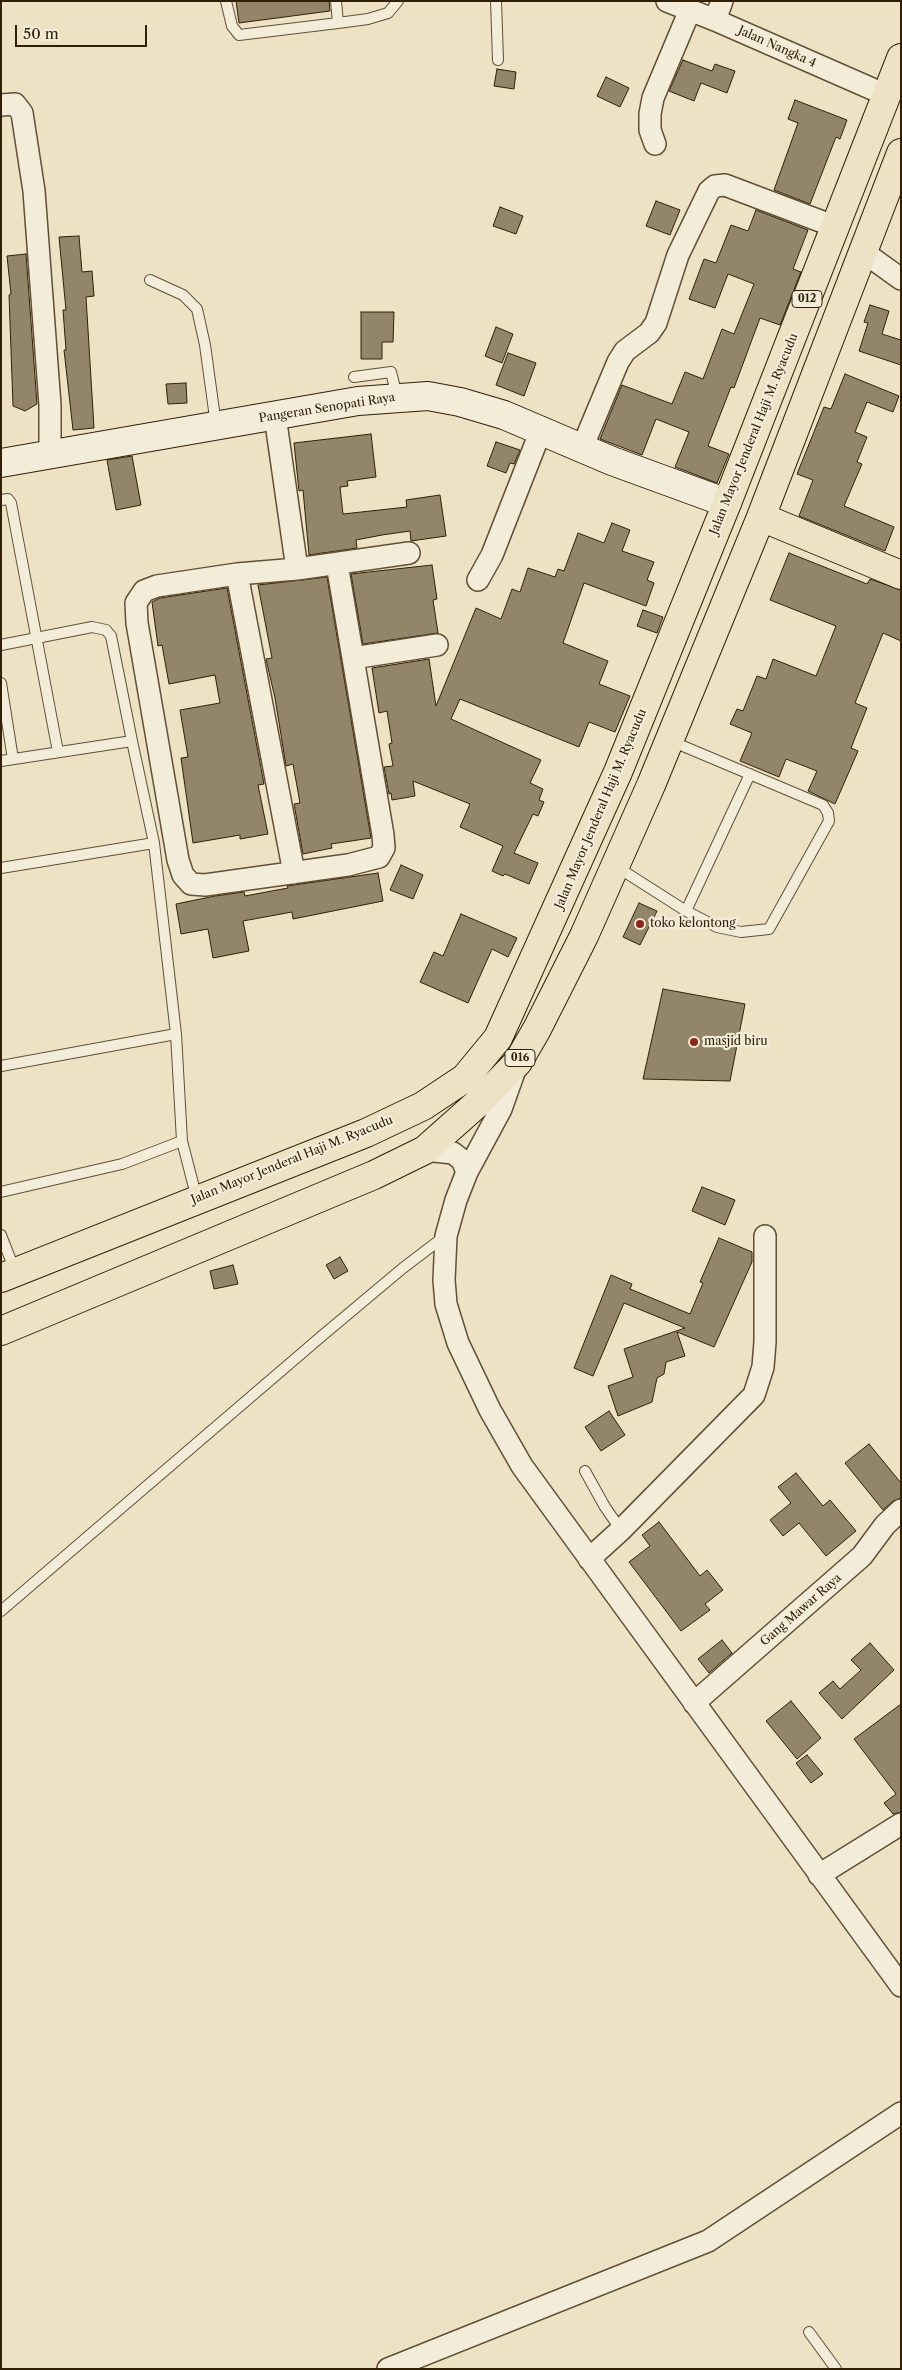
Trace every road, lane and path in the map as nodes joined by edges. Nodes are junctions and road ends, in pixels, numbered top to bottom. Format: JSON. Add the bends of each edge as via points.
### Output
{"nodes":[{"id":1,"x":226,"y":1,"type":"edge"},
{"id":2,"x":336,"y":1,"type":"edge"},
{"id":3,"x":398,"y":1,"type":"edge"},
{"id":4,"x":496,"y":1,"type":"edge"},
{"id":5,"x":667,"y":1,"type":"edge"},
{"id":6,"x":690,"y":10,"type":"junction"},
{"id":7,"x":719,"y":11,"type":"edge"},
{"id":8,"x":338,"y":23,"type":"junction"},
{"id":9,"x":901,"y":58,"type":"edge"},
{"id":10,"x":498,"y":60,"type":"dead end"},
{"id":11,"x":886,"y":95,"type":"junction"},
{"id":12,"x":1,"y":106,"type":"edge"},
{"id":13,"x":655,"y":144,"type":"dead end"},
{"id":14,"x":901,"y":153,"type":"edge"},
{"id":15,"x":836,"y":227,"type":"junction"},
{"id":16,"x":862,"y":251,"type":"junction"},
{"id":17,"x":901,"y":279,"type":"edge"},
{"id":18,"x":150,"y":280,"type":"dead end"},
{"id":19,"x":354,"y":377,"type":"dead end"},
{"id":20,"x":398,"y":396,"type":"junction"},
{"id":21,"x":275,"y":416,"type":"junction"},
{"id":22,"x":216,"y":426,"type":"junction"},
{"id":23,"x":542,"y":430,"type":"junction"},
{"id":24,"x":582,"y":448,"type":"junction"},
{"id":25,"x":50,"y":455,"type":"junction"},
{"id":26,"x":1,"y":463,"type":"edge"},
{"id":27,"x":1,"y":500,"type":"edge"},
{"id":28,"x":727,"y":503,"type":"junction"},
{"id":29,"x":761,"y":517,"type":"junction"},
{"id":30,"x":409,"y":553,"type":"dead end"},
{"id":31,"x":337,"y":564,"type":"junction"},
{"id":32,"x":297,"y":569,"type":"junction"},
{"id":33,"x":237,"y":574,"type":"junction"},
{"id":34,"x":901,"y":575,"type":"edge"},
{"id":35,"x":478,"y":580,"type":"dead end"},
{"id":36,"x":37,"y":638,"type":"junction"},
{"id":37,"x":1,"y":645,"type":"edge"},
{"id":38,"x":437,"y":645,"type":"dead end"},
{"id":39,"x":353,"y":658,"type":"junction"},
{"id":40,"x":1,"y":684,"type":"edge"},
{"id":41,"x":132,"y":741,"type":"junction"},
{"id":42,"x":669,"y":741,"type":"junction"},
{"id":43,"x":58,"y":752,"type":"junction"},
{"id":44,"x":12,"y":759,"type":"junction"},
{"id":45,"x":1,"y":761,"type":"edge"},
{"id":46,"x":750,"y":774,"type":"junction"},
{"id":47,"x":154,"y":843,"type":"junction"},
{"id":48,"x":584,"y":853,"type":"junction"},
{"id":49,"x":616,"y":866,"type":"junction"},
{"id":50,"x":1,"y":868,"type":"edge"},
{"id":51,"x":294,"y":873,"type":"junction"},
{"id":52,"x":686,"y":911,"type":"junction"},
{"id":53,"x":176,"y":1034,"type":"junction"},
{"id":54,"x":518,"y":1062,"type":"junction"},
{"id":55,"x":1,"y":1066,"type":"edge"},
{"id":56,"x":182,"y":1141,"type":"junction"},
{"id":57,"x":426,"y":1150,"type":"junction"},
{"id":58,"x":467,"y":1172,"type":"junction"},
{"id":59,"x":1,"y":1192,"type":"edge"},
{"id":60,"x":197,"y":1199,"type":"junction"},
{"id":61,"x":1,"y":1234,"type":"edge"},
{"id":62,"x":446,"y":1236,"type":"junction"},
{"id":63,"x":765,"y":1236,"type":"dead end"},
{"id":64,"x":9,"y":1275,"type":"edge"},
{"id":65,"x":1,"y":1331,"type":"edge"},
{"id":66,"x":585,"y":1471,"type":"dead end"},
{"id":67,"x":901,"y":1510,"type":"edge"},
{"id":68,"x":622,"y":1530,"type":"junction"},
{"id":69,"x":589,"y":1559,"type":"junction"},
{"id":70,"x":1,"y":1611,"type":"edge"},
{"id":71,"x":694,"y":1703,"type":"junction"},
{"id":72,"x":901,"y":1824,"type":"edge"},
{"id":73,"x":819,"y":1875,"type":"junction"},
{"id":74,"x":901,"y":1986,"type":"edge"},
{"id":75,"x":901,"y":2113,"type":"edge"},
{"id":76,"x":809,"y":2332,"type":"dead end"},
{"id":77,"x":388,"y":2369,"type":"edge"},
{"id":78,"x":836,"y":2369,"type":"edge"}],
"edges":[{"from":1,"to":8,"type":"lane","via":[[232,26],[239,35]]},
{"from":2,"to":8,"type":"lane"},
{"from":3,"to":8,"type":"lane","via":[[388,13],[368,20]]},
{"from":4,"to":10,"type":"lane"},
{"from":5,"to":6,"type":"street","name":"Jalan Nangka 4"},
{"from":6,"to":7,"type":"street","name":"Jalan Nangka 4"},
{"from":6,"to":13,"type":"street","via":[[653,98],[650,130]]},
{"from":7,"to":11,"type":"street","name":"Jalan Nangka 4"},
{"from":9,"to":11,"type":"main road","name":"Jalan Mayor Jenderal Haji M. Ryacudu","number":"012"},
{"from":11,"to":15,"type":"main road","name":"Jalan Mayor Jenderal Haji M. Ryacudu","number":"012"},
{"from":12,"to":25,"type":"street","via":[[15,104],[22,113],[34,191],[50,405]]},
{"from":14,"to":16,"type":"main road","number":"012"},
{"from":15,"to":24,"type":"street","via":[[725,186],[715,186],[709,191],[678,255],[656,323],[618,362]]},
{"from":15,"to":28,"type":"main road","name":"Jalan Mayor Jenderal Haji M. Ryacudu","number":"012"},
{"from":16,"to":17,"type":"street"},
{"from":16,"to":29,"type":"main road","number":"012"},
{"from":18,"to":22,"type":"lane","via":[[183,295],[197,309]]},
{"from":19,"to":20,"type":"lane","via":[[391,372]]},
{"from":20,"to":21,"type":"street","name":"Pangeran Senopati Raya"},
{"from":20,"to":23,"type":"street","name":"Pangeran Senopati Raya","via":[[428,396],[460,402]]},
{"from":21,"to":22,"type":"street","name":"Pangeran Senopati Raya"},
{"from":21,"to":32,"type":"street"},
{"from":22,"to":25,"type":"street","name":"Pangeran Senopati Raya"},
{"from":23,"to":24,"type":"street","name":"Pangeran Senopati Raya"},
{"from":23,"to":35,"type":"street","via":[[492,555]]},
{"from":24,"to":28,"type":"street","name":"Pangeran Senopati Raya"},
{"from":25,"to":26,"type":"street","name":"Pangeran Senopati Raya"},
{"from":27,"to":36,"type":"lane","via":[[8,499],[11,503]]},
{"from":28,"to":48,"type":"main road","name":"Jalan Mayor Jenderal Haji M. Ryacudu","number":"016"},
{"from":29,"to":34,"type":"main road"},
{"from":29,"to":42,"type":"main road","number":"016"},
{"from":30,"to":31,"type":"street"},
{"from":31,"to":32,"type":"street"},
{"from":31,"to":39,"type":"street"},
{"from":32,"to":33,"type":"street"},
{"from":33,"to":51,"type":"street"},
{"from":33,"to":51,"type":"street","via":[[157,586],[144,591],[136,603],[178,860],[183,875],[191,884],[205,886]]},
{"from":36,"to":37,"type":"lane"},
{"from":36,"to":41,"type":"lane","via":[[92,627],[106,630],[111,636]]},
{"from":36,"to":43,"type":"lane"},
{"from":38,"to":39,"type":"street"},
{"from":39,"to":51,"type":"street","via":[[384,848],[379,857]]},
{"from":40,"to":44,"type":"lane"},
{"from":41,"to":43,"type":"lane"},
{"from":41,"to":47,"type":"lane"},
{"from":42,"to":46,"type":"lane"},
{"from":42,"to":49,"type":"main road","number":"016"},
{"from":43,"to":44,"type":"lane"},
{"from":44,"to":45,"type":"lane"},
{"from":46,"to":52,"type":"lane"},
{"from":46,"to":52,"type":"lane","via":[[823,805],[829,821],[769,929],[741,932],[717,927]]},
{"from":47,"to":50,"type":"lane"},
{"from":47,"to":53,"type":"lane"},
{"from":48,"to":49,"type":"main road"},
{"from":48,"to":60,"type":"main road","name":"Jalan Mayor Jenderal Haji M. Ryacudu","number":"016","via":[[498,1038],[465,1078],[423,1106],[366,1133]]},
{"from":49,"to":52,"type":"lane"},
{"from":49,"to":54,"type":"main road","number":"016","via":[[543,1018]]},
{"from":53,"to":55,"type":"lane"},
{"from":53,"to":56,"type":"lane"},
{"from":54,"to":57,"type":"main road","number":"016"},
{"from":54,"to":58,"type":"street","via":[[501,1110]]},
{"from":56,"to":59,"type":"lane","via":[[122,1164]]},
{"from":56,"to":60,"type":"lane"},
{"from":57,"to":58,"type":"street","via":[[453,1152],[462,1160]]},
{"from":57,"to":65,"type":"main road","number":"016"},
{"from":58,"to":62,"type":"street"},
{"from":60,"to":64,"type":"main road","name":"Jalan Mayor Jenderal Haji M. Ryacudu","number":"016"},
{"from":61,"to":64,"type":"lane"},
{"from":62,"to":69,"type":"street","via":[[446,1304],[458,1342],[490,1410],[522,1466]]},
{"from":62,"to":70,"type":"lane","via":[[403,1268]]},
{"from":63,"to":68,"type":"street","via":[[765,1350],[754,1395]]},
{"from":66,"to":68,"type":"lane"},
{"from":67,"to":71,"type":"street","name":"Gang Mawar Raya","via":[[885,1525],[862,1556]]},
{"from":68,"to":69,"type":"street"},
{"from":69,"to":71,"type":"street"},
{"from":71,"to":73,"type":"street"},
{"from":72,"to":73,"type":"street"},
{"from":73,"to":74,"type":"street"},
{"from":75,"to":77,"type":"street","via":[[708,2241]]},
{"from":76,"to":78,"type":"lane"}]}
